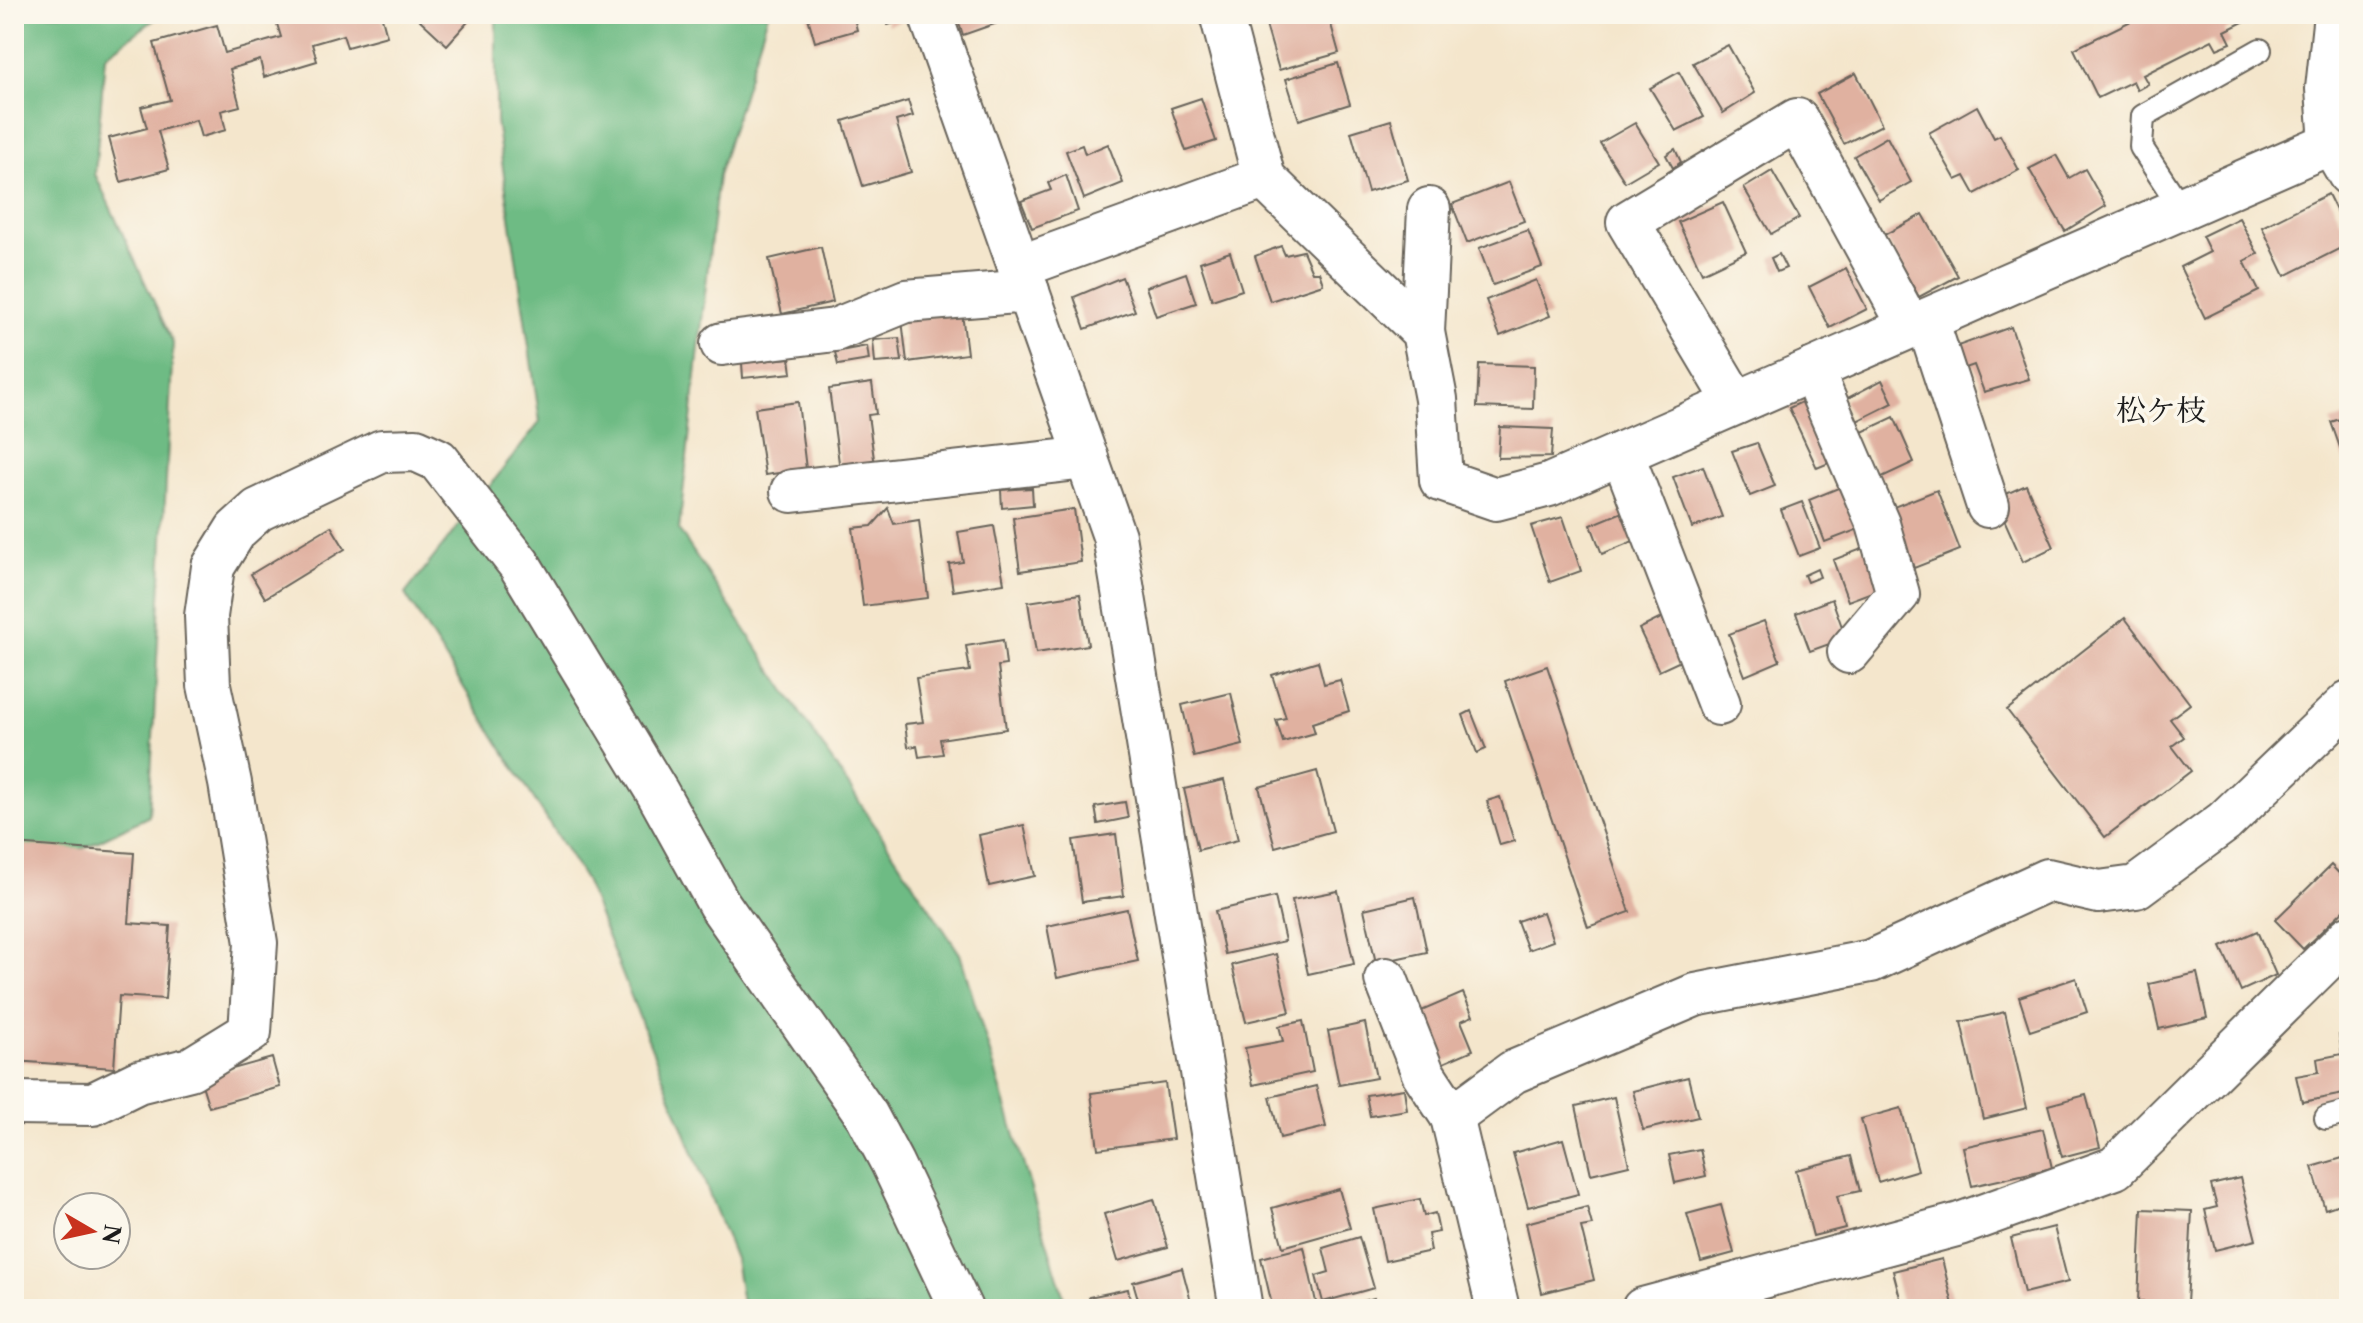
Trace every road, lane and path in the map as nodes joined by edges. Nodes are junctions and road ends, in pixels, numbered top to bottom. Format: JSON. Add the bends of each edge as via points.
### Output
{"nodes":[{"id":1,"x":930,"y":14,"type":"edge"},
{"id":2,"x":1221,"y":14,"type":"edge"},
{"id":3,"x":2335,"y":14,"type":"edge"},
{"id":4,"x":2260,"y":50,"type":"dead end"},
{"id":5,"x":2340,"y":158,"type":"edge"},
{"id":6,"x":1264,"y":178,"type":"junction"},
{"id":7,"x":2181,"y":208,"type":"junction"},
{"id":8,"x":1429,"y":209,"type":"dead end"},
{"id":9,"x":1024,"y":279,"type":"junction"},
{"id":10,"x":1918,"y":323,"type":"junction"},
{"id":11,"x":1423,"y":332,"type":"junction"},
{"id":12,"x":722,"y":344,"type":"dead end"},
{"id":13,"x":1812,"y":370,"type":"junction"},
{"id":14,"x":1736,"y":403,"type":"junction"},
{"id":15,"x":1622,"y":453,"type":"junction"},
{"id":16,"x":1087,"y":458,"type":"junction"},
{"id":17,"x":792,"y":491,"type":"dead end"},
{"id":18,"x":1988,"y":506,"type":"dead end"},
{"id":19,"x":1849,"y":652,"type":"dead end"},
{"id":20,"x":2349,"y":702,"type":"edge"},
{"id":21,"x":1719,"y":704,"type":"dead end"},
{"id":22,"x":2349,"y":937,"type":"edge"},
{"id":23,"x":1386,"y":979,"type":"dead end"},
{"id":24,"x":14,"y":1103,"type":"edge"},
{"id":25,"x":2349,"y":1112,"type":"edge"},
{"id":26,"x":1452,"y":1117,"type":"junction"},
{"id":27,"x":2326,"y":1118,"type":"dead end"},
{"id":28,"x":961,"y":1309,"type":"edge"},
{"id":29,"x":1241,"y":1309,"type":"edge"},
{"id":30,"x":1498,"y":1309,"type":"edge"},
{"id":31,"x":1643,"y":1309,"type":"edge"}],
"edges":[{"from":1,"to":9,"type":"street"},
{"from":2,"to":6,"type":"street"},
{"from":3,"to":5,"type":"street","via":[[2327,89]]},
{"from":4,"to":7,"type":"lane","via":[[2143,116],[2141,147]]},
{"from":5,"to":7,"type":"street"},
{"from":6,"to":9,"type":"street"},
{"from":6,"to":11,"type":"street"},
{"from":7,"to":10,"type":"street"},
{"from":8,"to":11,"type":"street"},
{"from":9,"to":12,"type":"street","via":[[906,301],[835,330]]},
{"from":9,"to":16,"type":"street"},
{"from":10,"to":13,"type":"street"},
{"from":10,"to":14,"type":"street","via":[[1797,120],[1628,222]]},
{"from":10,"to":18,"type":"street"},
{"from":11,"to":15,"type":"street","via":[[1436,399],[1441,480],[1496,499],[1549,485]]},
{"from":13,"to":14,"type":"street"},
{"from":13,"to":19,"type":"street","via":[[1878,524],[1898,594]]},
{"from":14,"to":15,"type":"street"},
{"from":15,"to":21,"type":"street"},
{"from":16,"to":17,"type":"street"},
{"from":16,"to":29,"type":"street","via":[[1114,536]]},
{"from":20,"to":26,"type":"street","via":[[2224,822],[2136,887],[2099,892],[2047,880],[1871,961],[1695,995],[1513,1072]]},
{"from":22,"to":31,"type":"street","via":[[2115,1168],[1960,1224]]},
{"from":23,"to":26,"type":"street","via":[[1423,1073]]},
{"from":24,"to":28,"type":"street","via":[[93,1104],[138,1082],[190,1069],[250,1032],[256,943],[209,685],[206,616],[213,567],[236,530],[258,510],[382,451],[416,450],[438,460],[519,564],[719,904],[867,1116]]},
{"from":25,"to":27,"type":"lane"},
{"from":26,"to":30,"type":"street"}]}
